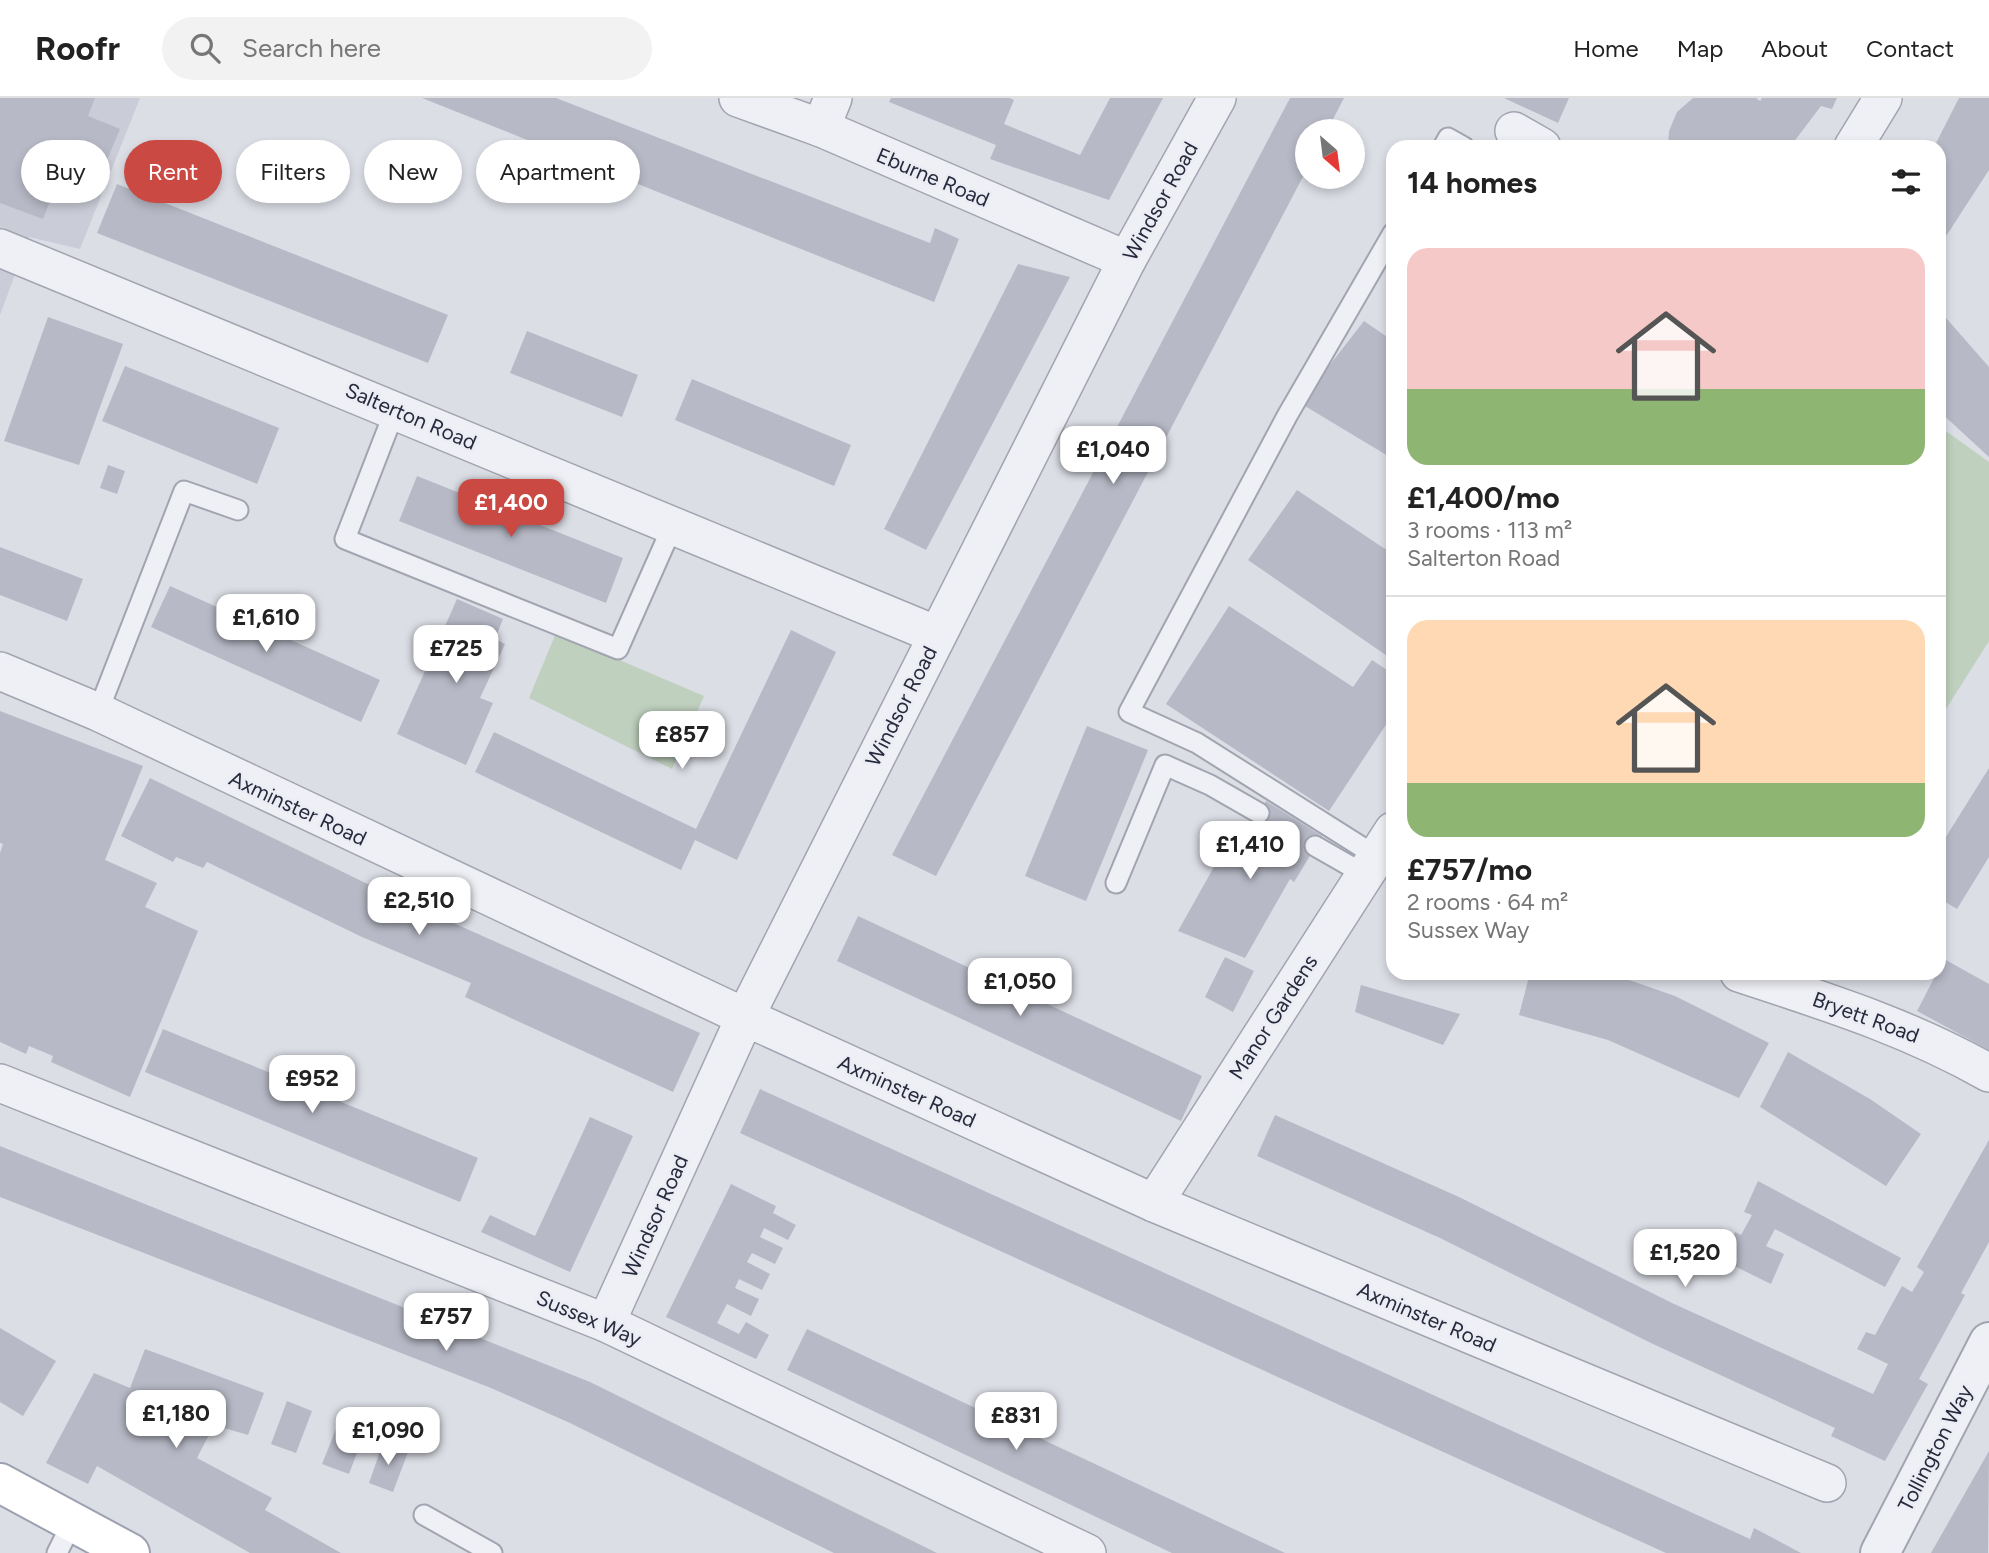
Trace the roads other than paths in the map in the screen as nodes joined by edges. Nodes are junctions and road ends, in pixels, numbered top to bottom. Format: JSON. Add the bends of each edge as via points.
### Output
{"nodes":[{"id":1,"x":738,"y":98,"type":"edge"},
{"id":2,"x":1217,"y":98,"type":"edge"},
{"id":3,"x":1883,"y":98,"type":"edge"},
{"id":4,"x":827,"y":113,"type":"edge"},
{"id":5,"x":1857,"y":140,"type":"edge"},
{"id":6,"x":1386,"y":245,"type":"edge"},
{"id":7,"x":0,"y":248,"type":"edge"},
{"id":8,"x":1127,"y":260,"type":"junction"},
{"id":9,"x":395,"y":410,"type":"junction"},
{"id":10,"x":238,"y":510,"type":"dead end"},
{"id":11,"x":673,"y":525,"type":"junction"},
{"id":12,"x":937,"y":635,"type":"junction"},
{"id":13,"x":0,"y":671,"type":"edge"},
{"id":14,"x":98,"y":712,"type":"junction"},
{"id":15,"x":1259,"y":813,"type":"dead end"},
{"id":16,"x":1315,"y":846,"type":"dead end"},
{"id":17,"x":1378,"y":854,"type":"edge"},
{"id":18,"x":1116,"y":883,"type":"dead end"},
{"id":19,"x":1760,"y":980,"type":"edge"},
{"id":20,"x":745,"y":1017,"type":"junction"},
{"id":21,"x":1989,"y":1073,"type":"edge"},
{"id":22,"x":0,"y":1083,"type":"edge"},
{"id":23,"x":1154,"y":1203,"type":"junction"},
{"id":24,"x":606,"y":1323,"type":"junction"},
{"id":25,"x":1989,"y":1342,"type":"edge"},
{"id":26,"x":0,"y":1483,"type":"edge"},
{"id":27,"x":1827,"y":1483,"type":"dead end"},
{"id":28,"x":424,"y":1515,"type":"dead end"},
{"id":29,"x":65,"y":1537,"type":"edge"},
{"id":30,"x":130,"y":1553,"type":"edge"},
{"id":31,"x":492,"y":1553,"type":"edge"},
{"id":32,"x":1087,"y":1553,"type":"edge"},
{"id":33,"x":1880,"y":1553,"type":"edge"}],
"edges":[{"from":1,"to":4,"type":"street","name":"Eburne Road"},
{"from":2,"to":8,"type":"street","name":"Windsor Road"},
{"from":3,"to":5,"type":"street"},
{"from":4,"to":8,"type":"street","name":"Eburne Road"},
{"from":6,"to":17,"type":"lane","via":[[1287,416],[1129,712],[1197,743]]},
{"from":7,"to":9,"type":"street","name":"Salterton Road"},
{"from":8,"to":12,"type":"street","name":"Windsor Road"},
{"from":9,"to":11,"type":"street","name":"Salterton Road"},
{"from":9,"to":11,"type":"lane","via":[[345,539],[618,649]]},
{"from":10,"to":14,"type":"lane","via":[[184,491]]},
{"from":11,"to":12,"type":"street","name":"Salterton Road"},
{"from":12,"to":20,"type":"street","name":"Windsor Road"},
{"from":13,"to":14,"type":"street","name":"Axminster Road"},
{"from":14,"to":20,"type":"street","name":"Axminster Road"},
{"from":15,"to":18,"type":"lane","via":[[1165,765]]},
{"from":16,"to":17,"type":"lane"},
{"from":17,"to":23,"type":"street","name":"Manor Gardens"},
{"from":19,"to":21,"type":"street","name":"Bryett Road","via":[[1936,1042]]},
{"from":20,"to":23,"type":"street","name":"Axminster Road"},
{"from":20,"to":24,"type":"street","name":"Windsor Road"},
{"from":22,"to":24,"type":"street","name":"Sussex Way"},
{"from":23,"to":27,"type":"street","name":"Axminster Road"},
{"from":24,"to":32,"type":"street","name":"Sussex Way"},
{"from":25,"to":33,"type":"street","name":"Tollington Way"},
{"from":26,"to":29,"type":"main road"},
{"from":28,"to":31,"type":"lane"},
{"from":29,"to":30,"type":"main road"}]}
